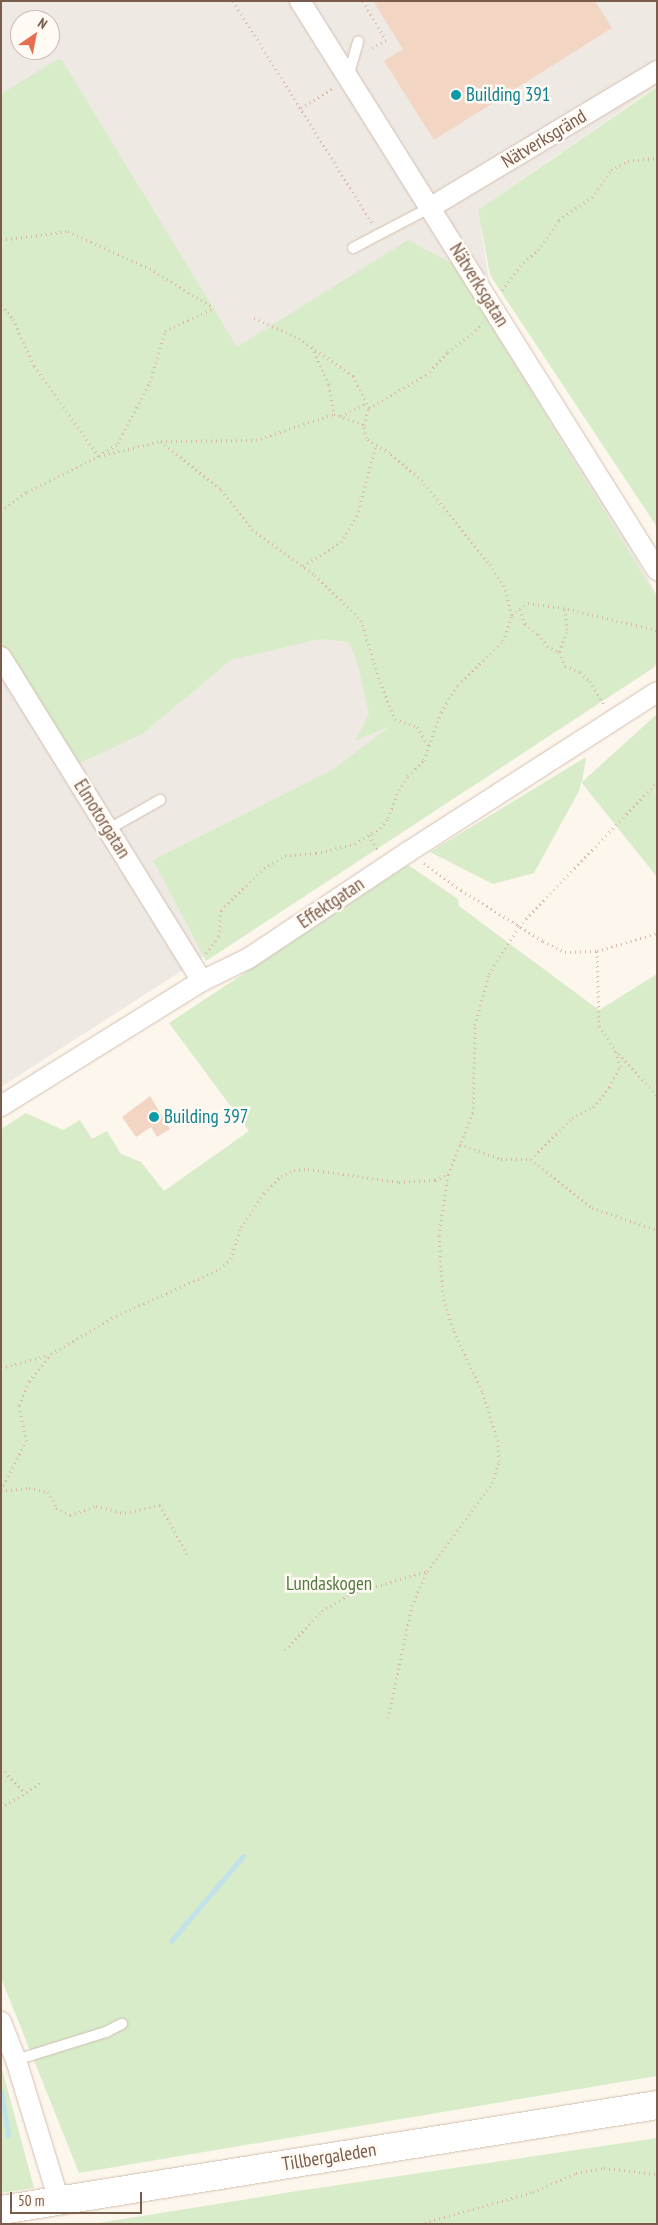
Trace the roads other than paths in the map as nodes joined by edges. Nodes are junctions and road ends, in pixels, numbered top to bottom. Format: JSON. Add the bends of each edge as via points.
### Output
{"nodes":[{"id":1,"x":300,"y":1,"type":"edge"},
{"id":2,"x":358,"y":41,"type":"dead end"},
{"id":3,"x":657,"y":71,"type":"edge"},
{"id":4,"x":348,"y":78,"type":"junction"},
{"id":5,"x":431,"y":207,"type":"junction"},
{"id":6,"x":353,"y":248,"type":"dead end"},
{"id":7,"x":657,"y":570,"type":"edge"},
{"id":8,"x":1,"y":658,"type":"edge"},
{"id":9,"x":657,"y":692,"type":"edge"},
{"id":10,"x":160,"y":800,"type":"dead end"},
{"id":11,"x":109,"y":829,"type":"junction"},
{"id":12,"x":202,"y":981,"type":"junction"},
{"id":13,"x":1,"y":1106,"type":"edge"},
{"id":14,"x":1,"y":2022,"type":"edge"},
{"id":15,"x":122,"y":2024,"type":"dead end"},
{"id":16,"x":16,"y":2060,"type":"junction"},
{"id":17,"x":657,"y":2105,"type":"edge"},
{"id":18,"x":59,"y":2201,"type":"junction"},
{"id":19,"x":1,"y":2210,"type":"edge"}],
"edges":[{"from":1,"to":4,"type":"street","name":"Nätverksgatan"},
{"from":2,"to":4,"type":"lane"},
{"from":3,"to":5,"type":"street","name":"Nätverksgränd"},
{"from":4,"to":5,"type":"street","name":"Nätverksgatan"},
{"from":5,"to":6,"type":"lane"},
{"from":5,"to":7,"type":"street","name":"Nätverksgatan"},
{"from":8,"to":11,"type":"street","name":"Elmotorgatan"},
{"from":9,"to":12,"type":"street","name":"Effektgatan","via":[[250,958]]},
{"from":10,"to":11,"type":"lane"},
{"from":11,"to":12,"type":"street","name":"Elmotorgatan"},
{"from":12,"to":13,"type":"street","name":"Effektgatan"},
{"from":14,"to":16,"type":"street"},
{"from":15,"to":16,"type":"lane"},
{"from":16,"to":18,"type":"street"},
{"from":17,"to":18,"type":"main road","name":"Tillbergaleden"},
{"from":18,"to":19,"type":"main road","name":"Tillbergaleden"}]}
